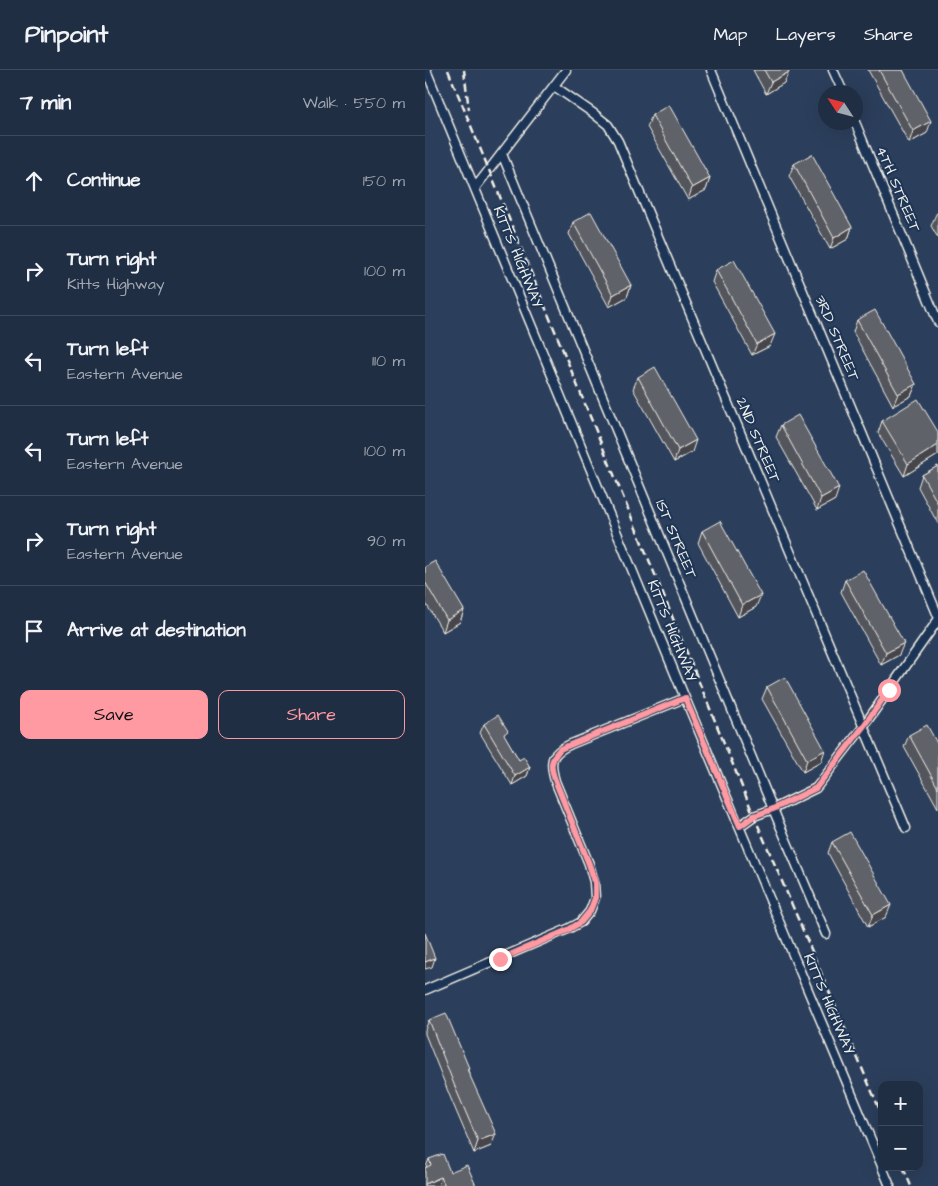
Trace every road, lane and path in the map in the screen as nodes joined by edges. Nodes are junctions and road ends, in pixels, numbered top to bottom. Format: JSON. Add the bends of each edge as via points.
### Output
{"nodes":[{"id":1,"x":426,"y":70,"type":"edge"},
{"id":2,"x":566,"y":70,"type":"edge"},
{"id":3,"x":711,"y":70,"type":"edge"},
{"id":4,"x":833,"y":70,"type":"edge"},
{"id":5,"x":840,"y":85,"type":"edge"},
{"id":6,"x":554,"y":86,"type":"junction"},
{"id":7,"x":858,"y":130,"type":"edge"},
{"id":8,"x":502,"y":154,"type":"junction"},
{"id":9,"x":475,"y":188,"type":"junction"},
{"id":10,"x":938,"y":322,"type":"edge"},
{"id":11,"x":938,"y":616,"type":"edge"},
{"id":12,"x":938,"y":620,"type":"edge"},
{"id":13,"x":685,"y":698,"type":"junction"},
{"id":14,"x":863,"y":727,"type":"junction"},
{"id":15,"x":773,"y":809,"type":"junction"},
{"id":16,"x":740,"y":826,"type":"junction"},
{"id":17,"x":906,"y":828,"type":"dead end"},
{"id":18,"x":826,"y":934,"type":"dead end"},
{"id":19,"x":425,"y":990,"type":"edge"},
{"id":20,"x":878,"y":1157,"type":"edge"},
{"id":21,"x":884,"y":1171,"type":"edge"},
{"id":22,"x":890,"y":1186,"type":"edge"}],
"edges":[{"from":1,"to":9,"type":"street","name":"KITTS HIGHWAY"},
{"from":2,"to":6,"type":"street"},
{"from":3,"to":11,"type":"street","name":"3RD STREET"},
{"from":4,"to":5,"type":"street"},
{"from":6,"to":8,"type":"street"},
{"from":6,"to":14,"type":"street","name":"2ND STREET","via":[[608,125],[618,141]]},
{"from":7,"to":10,"type":"street","name":"4TH STREET"},
{"from":8,"to":9,"type":"street"},
{"from":8,"to":15,"type":"street","name":"1ST STREET"},
{"from":9,"to":13,"type":"street","name":"KITTS HIGHWAY"},
{"from":12,"to":14,"type":"street"},
{"from":13,"to":16,"type":"street","name":"KITTS HIGHWAY"},
{"from":13,"to":19,"type":"street","via":[[571,744],[554,756],[551,766],[555,780],[595,882],[595,898],[581,922]]},
{"from":14,"to":15,"type":"street","via":[[816,788]]},
{"from":14,"to":17,"type":"street","name":"2ND STREET"},
{"from":15,"to":16,"type":"street"},
{"from":15,"to":18,"type":"street","name":"1ST STREET"},
{"from":16,"to":20,"type":"street","name":"KITTS HIGHWAY"},
{"from":21,"to":22,"type":"street","name":"KITTS HIGHWAY"}]}
